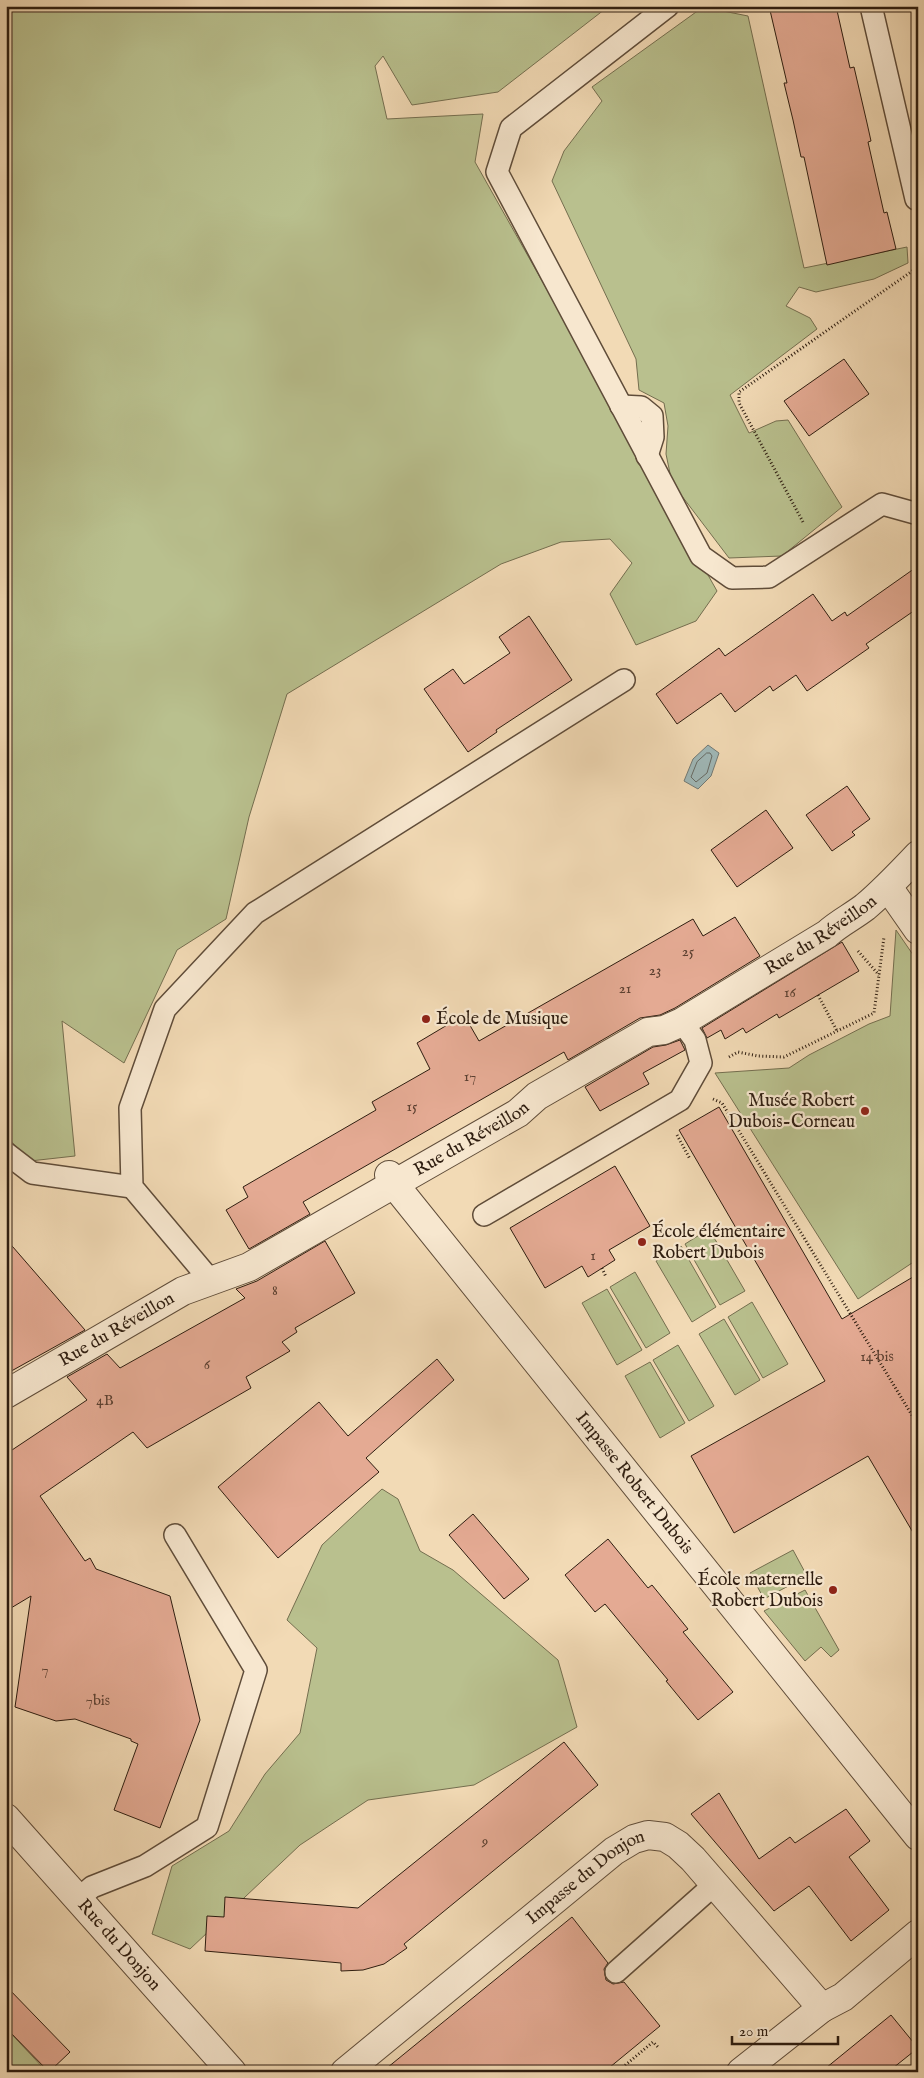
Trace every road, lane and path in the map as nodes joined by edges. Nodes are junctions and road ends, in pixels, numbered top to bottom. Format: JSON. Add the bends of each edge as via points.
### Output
{"nodes":[{"id":1,"x":668,"y":6,"type":"edge"},
{"id":2,"x":871,"y":6,"type":"edge"},
{"id":3,"x":916,"y":199,"type":"dead end"},
{"id":4,"x":918,"y":267,"type":"edge"},
{"id":5,"x":918,"y":514,"type":"edge"},
{"id":6,"x":816,"y":546,"type":"junction"},
{"id":7,"x":624,"y":680,"type":"dead end"},
{"id":8,"x":918,"y":855,"type":"edge"},
{"id":9,"x":888,"y":887,"type":"junction"},
{"id":10,"x":885,"y":928,"type":"dead end"},
{"id":11,"x":918,"y":930,"type":"edge"},
{"id":12,"x":854,"y":946,"type":"dead end"},
{"id":13,"x":879,"y":975,"type":"junction"},
{"id":14,"x":818,"y":995,"type":"dead end"},
{"id":15,"x":682,"y":1022,"type":"junction"},
{"id":16,"x":838,"y":1031,"type":"junction"},
{"id":17,"x":726,"y":1059,"type":"dead end"},
{"id":18,"x":687,"y":1088,"type":"junction"},
{"id":19,"x":6,"y":1153,"type":"edge"},
{"id":20,"x":392,"y":1179,"type":"junction"},
{"id":21,"x":132,"y":1187,"type":"junction"},
{"id":22,"x":484,"y":1214,"type":"dead end"},
{"id":23,"x":602,"y":1268,"type":"dead end"},
{"id":24,"x":606,"y":1277,"type":"dead end"},
{"id":25,"x":210,"y":1281,"type":"junction"},
{"id":26,"x":6,"y":1394,"type":"edge"},
{"id":27,"x":918,"y":1425,"type":"edge"},
{"id":28,"x":174,"y":1535,"type":"dead end"},
{"id":29,"x":6,"y":1818,"type":"edge"},
{"id":30,"x":918,"y":1836,"type":"edge"},
{"id":31,"x":715,"y":1884,"type":"junction"},
{"id":32,"x":78,"y":1899,"type":"junction"},
{"id":33,"x":918,"y":1934,"type":"edge"},
{"id":34,"x":616,"y":1972,"type":"dead end"},
{"id":35,"x":822,"y":2008,"type":"junction"},
{"id":36,"x":659,"y":2048,"type":"dead end"},
{"id":37,"x":232,"y":2072,"type":"edge"},
{"id":38,"x":345,"y":2072,"type":"edge"},
{"id":39,"x":617,"y":2072,"type":"edge"},
{"id":40,"x":741,"y":2072,"type":"edge"}],
"edges":[{"from":1,"to":6,"type":"lane","via":[[511,128],[497,172],[700,556],[732,578],[769,577]]},
{"from":2,"to":3,"type":"lane"},
{"from":4,"to":6,"type":"path","via":[[739,392],[739,402]]},
{"from":5,"to":6,"type":"lane","via":[[882,504]]},
{"from":7,"to":21,"type":"lane","via":[[255,913],[165,1009],[130,1108]]},
{"from":8,"to":9,"type":"street","name":"Rue du Réveillon"},
{"from":9,"to":11,"type":"street"},
{"from":9,"to":15,"type":"street","name":"Rue du Réveillon","via":[[827,934]]},
{"from":10,"to":13,"type":"path"},
{"from":12,"to":13,"type":"path"},
{"from":13,"to":16,"type":"path","via":[[874,1013]]},
{"from":14,"to":16,"type":"path"},
{"from":15,"to":18,"type":"lane","via":[[695,1040],[701,1062]]},
{"from":15,"to":20,"type":"street","name":"Rue du Réveillon","via":[[664,1030],[648,1032],[537,1096],[518,1113]]},
{"from":16,"to":17,"type":"path","via":[[784,1057],[738,1052]]},
{"from":18,"to":22,"type":"lane","via":[[680,1100]]},
{"from":18,"to":27,"type":"path","via":[[722,1103]]},
{"from":19,"to":21,"type":"lane","via":[[32,1173]]},
{"from":20,"to":25,"type":"street","name":"Rue du Réveillon","via":[[250,1267]]},
{"from":20,"to":30,"type":"street","name":"Impasse Robert Dubois"},
{"from":21,"to":25,"type":"lane"},
{"from":23,"to":24,"type":"path"},
{"from":25,"to":26,"type":"street","name":"Rue du Réveillon","via":[[183,1291]]},
{"from":28,"to":32,"type":"lane","via":[[256,1670],[207,1826],[145,1866],[92,1887]]},
{"from":29,"to":32,"type":"street","name":"Rue du Donjon"},
{"from":31,"to":34,"type":"lane"},
{"from":31,"to":35,"type":"street","name":"Impasse du Donjon"},
{"from":31,"to":38,"type":"street","name":"Impasse du Donjon","via":[[693,1859],[665,1837],[648,1835],[634,1839],[614,1851]]},
{"from":32,"to":37,"type":"street","name":"Rue du Donjon"},
{"from":33,"to":35,"type":"street","via":[[843,1996]]},
{"from":35,"to":40,"type":"street"},
{"from":36,"to":39,"type":"path","via":[[653,2042]]}]}
